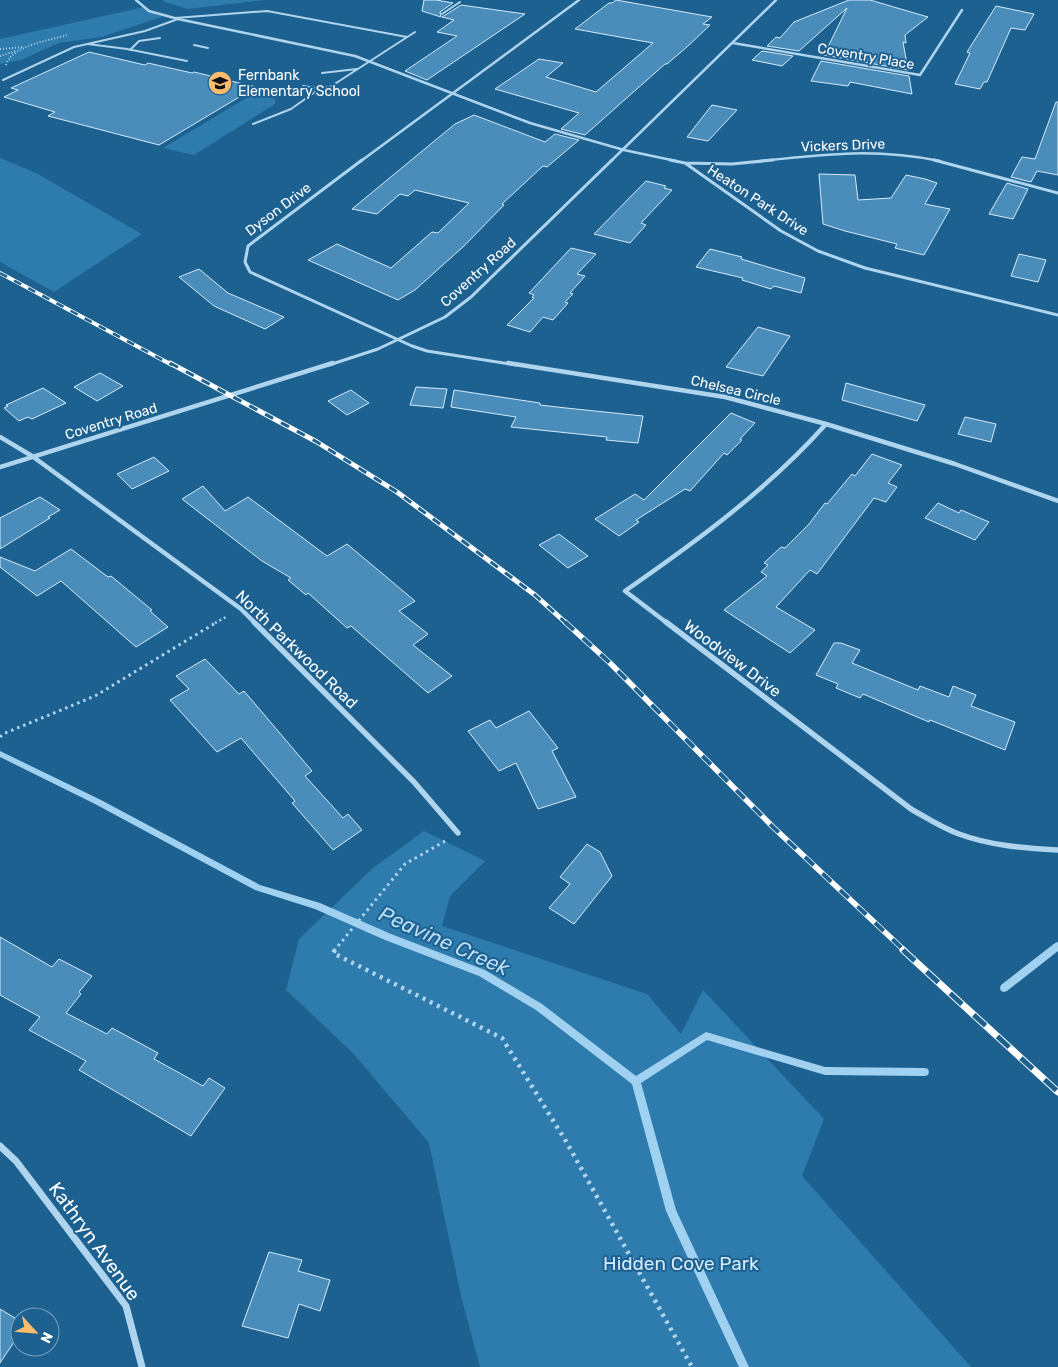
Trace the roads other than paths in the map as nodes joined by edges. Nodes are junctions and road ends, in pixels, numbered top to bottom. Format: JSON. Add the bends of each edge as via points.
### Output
{"nodes":[{"id":1,"x":136,"y":0,"type":"edge"},
{"id":2,"x":579,"y":0,"type":"edge"},
{"id":3,"x":776,"y":0,"type":"edge"},
{"id":4,"x":460,"y":2,"type":"dead end"},
{"id":5,"x":962,"y":10,"type":"dead end"},
{"id":6,"x":442,"y":14,"type":"dead end"},
{"id":7,"x":176,"y":18,"type":"junction"},
{"id":8,"x":415,"y":32,"type":"dead end"},
{"id":9,"x":407,"y":37,"type":"junction"},
{"id":10,"x":160,"y":38,"type":"dead end"},
{"id":11,"x":733,"y":43,"type":"junction"},
{"id":12,"x":84,"y":44,"type":"junction"},
{"id":13,"x":194,"y":44,"type":"dead end"},
{"id":14,"x":208,"y":48,"type":"dead end"},
{"id":15,"x":130,"y":50,"type":"junction"},
{"id":16,"x":187,"y":61,"type":"dead end"},
{"id":17,"x":372,"y":61,"type":"junction"},
{"id":18,"x":359,"y":68,"type":"junction"},
{"id":19,"x":322,"y":73,"type":"dead end"},
{"id":20,"x":3,"y":80,"type":"dead end"},
{"id":21,"x":303,"y":86,"type":"dead end"},
{"id":22,"x":322,"y":87,"type":"junction"},
{"id":23,"x":451,"y":93,"type":"junction"},
{"id":24,"x":253,"y":124,"type":"dead end"},
{"id":25,"x":624,"y":150,"type":"junction"},
{"id":26,"x":685,"y":163,"type":"junction"},
{"id":27,"x":1058,"y":193,"type":"edge"},
{"id":28,"x":1058,"y":308,"type":"edge"},
{"id":29,"x":1057,"y":314,"type":"edge"},
{"id":30,"x":400,"y":340,"type":"junction"},
{"id":31,"x":826,"y":424,"type":"junction"},
{"id":32,"x":0,"y":437,"type":"edge"},
{"id":33,"x":32,"y":456,"type":"junction"},
{"id":34,"x":0,"y":467,"type":"edge"},
{"id":35,"x":1058,"y":501,"type":"edge"},
{"id":36,"x":458,"y":833,"type":"road end"},
{"id":37,"x":1058,"y":850,"type":"edge"},
{"id":38,"x":0,"y":1146,"type":"edge"},
{"id":39,"x":142,"y":1367,"type":"edge"}],
"edges":[{"from":1,"to":7,"type":"street","name":"Heaton Park Drive","via":[[149,11]]},
{"from":2,"to":23,"type":"street","name":"Dyson Drive"},
{"from":3,"to":11,"type":"street","name":"Coventry Road"},
{"from":4,"to":6,"type":"lane"},
{"from":5,"to":11,"type":"street","name":"Coventry Place","via":[[920,75]]},
{"from":7,"to":9,"type":"lane","via":[[267,11]]},
{"from":7,"to":12,"type":"lane","via":[[145,31]]},
{"from":7,"to":17,"type":"street","name":"Heaton Park Drive"},
{"from":8,"to":9,"type":"lane"},
{"from":9,"to":17,"type":"lane"},
{"from":10,"to":15,"type":"lane","via":[[142,40],[133,44]]},
{"from":11,"to":25,"type":"street","name":"Coventry Road"},
{"from":12,"to":15,"type":"lane"},
{"from":12,"to":20,"type":"lane"},
{"from":13,"to":14,"type":"lane"},
{"from":15,"to":16,"type":"lane"},
{"from":17,"to":18,"type":"lane"},
{"from":17,"to":23,"type":"street","name":"Heaton Park Drive"},
{"from":18,"to":19,"type":"lane"},
{"from":18,"to":22,"type":"lane","via":[[330,87]]},
{"from":21,"to":22,"type":"lane"},
{"from":22,"to":24,"type":"lane","via":[[292,109]]},
{"from":23,"to":25,"type":"street","name":"Heaton Park Drive","via":[[530,123]]},
{"from":23,"to":30,"type":"street","name":"Dyson Drive","via":[[248,246],[245,256],[250,272]]},
{"from":25,"to":26,"type":"street","name":"Heaton Park Drive"},
{"from":25,"to":30,"type":"street","name":"Coventry Road","via":[[458,308]]},
{"from":26,"to":27,"type":"street","name":"Vickers Drive","via":[[717,165],[828,154],[887,153],[936,161]]},
{"from":26,"to":29,"type":"street","name":"Heaton Park Drive","via":[[781,231],[818,251],[865,268]]},
{"from":28,"to":29,"type":"street"},
{"from":30,"to":31,"type":"street","name":"Chelsea Circle","via":[[442,354],[725,397]]},
{"from":30,"to":33,"type":"street","name":"Coventry Road","via":[[194,408]]},
{"from":31,"to":35,"type":"street","name":"Chelsea Circle"},
{"from":31,"to":37,"type":"street","name":"Woodview Drive","via":[[744,506],[625,591],[911,809],[946,829],[982,841]]},
{"from":32,"to":33,"type":"street","name":"North Parkwood Road"},
{"from":33,"to":34,"type":"street","name":"Coventry Road"},
{"from":33,"to":36,"type":"street","name":"North Parkwood Road","via":[[241,609],[414,782]]},
{"from":38,"to":39,"type":"street","name":"Kathryn Avenue","via":[[16,1161],[126,1306]]}]}
